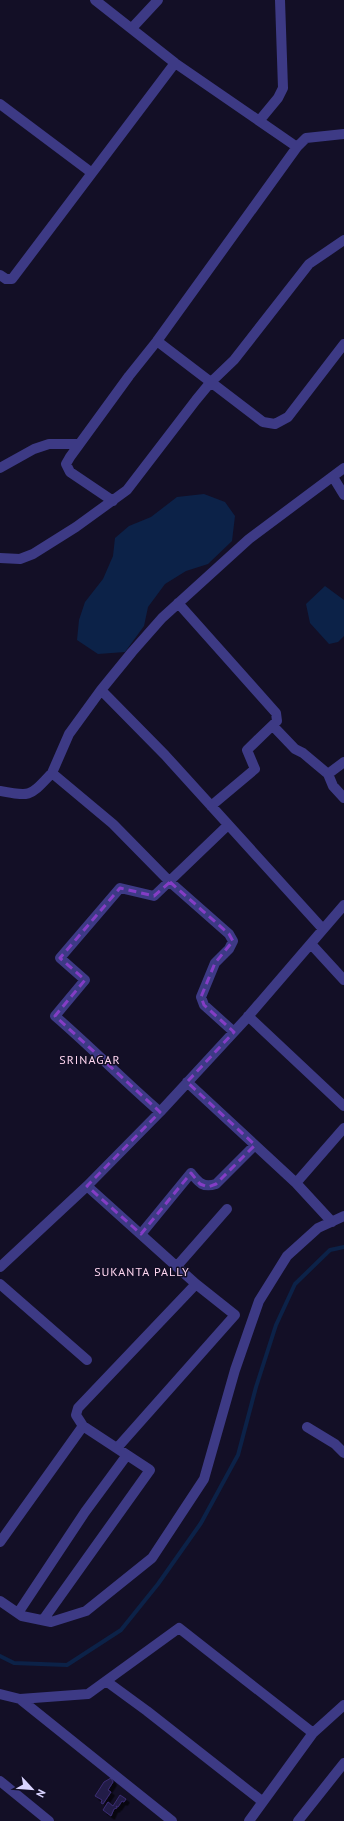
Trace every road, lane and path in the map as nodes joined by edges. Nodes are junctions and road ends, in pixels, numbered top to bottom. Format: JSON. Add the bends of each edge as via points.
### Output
{"nodes":[{"id":1,"x":95,"y":0,"type":"edge"},
{"id":2,"x":158,"y":0,"type":"edge"},
{"id":3,"x":280,"y":0,"type":"edge"},
{"id":4,"x":132,"y":28,"type":"junction"},
{"id":5,"x":175,"y":63,"type":"junction"},
{"id":6,"x":0,"y":104,"type":"edge"},
{"id":7,"x":259,"y":121,"type":"junction"},
{"id":8,"x":344,"y":134,"type":"edge"},
{"id":9,"x":297,"y":147,"type":"junction"},
{"id":10,"x":92,"y":172,"type":"junction"},
{"id":11,"x":344,"y":240,"type":"edge"},
{"id":12,"x":0,"y":275,"type":"edge"},
{"id":13,"x":157,"y":342,"type":"junction"},
{"id":14,"x":344,"y":344,"type":"edge"},
{"id":15,"x":210,"y":383,"type":"junction"},
{"id":16,"x":79,"y":444,"type":"junction"},
{"id":17,"x":0,"y":468,"type":"edge"},
{"id":18,"x":344,"y":468,"type":"edge"},
{"id":19,"x":332,"y":477,"type":"junction"},
{"id":20,"x":344,"y":495,"type":"edge"},
{"id":21,"x":113,"y":501,"type":"junction"},
{"id":22,"x":0,"y":558,"type":"edge"},
{"id":23,"x":178,"y":603,"type":"junction"},
{"id":24,"x":101,"y":690,"type":"junction"},
{"id":25,"x":273,"y":726,"type":"junction"},
{"id":26,"x":344,"y":762,"type":"edge"},
{"id":27,"x":52,"y":773,"type":"junction"},
{"id":28,"x":328,"y":774,"type":"junction"},
{"id":29,"x":0,"y":791,"type":"edge"},
{"id":30,"x":344,"y":798,"type":"edge"},
{"id":31,"x":211,"y":806,"type":"junction"},
{"id":32,"x":228,"y":825,"type":"junction"},
{"id":33,"x":170,"y":882,"type":"junction"},
{"id":34,"x":344,"y":905,"type":"edge"},
{"id":35,"x":322,"y":928,"type":"junction"},
{"id":36,"x":311,"y":944,"type":"junction"},
{"id":37,"x":344,"y":980,"type":"edge"},
{"id":38,"x":248,"y":1016,"type":"junction"},
{"id":39,"x":234,"y":1032,"type":"junction"},
{"id":40,"x":187,"y":1082,"type":"junction"},
{"id":41,"x":344,"y":1106,"type":"edge"},
{"id":42,"x":160,"y":1112,"type":"junction"},
{"id":43,"x":344,"y":1128,"type":"edge"},
{"id":44,"x":255,"y":1145,"type":"junction"},
{"id":45,"x":296,"y":1183,"type":"junction"},
{"id":46,"x":87,"y":1186,"type":"junction"},
{"id":47,"x":227,"y":1209,"type":"dead end"},
{"id":48,"x":344,"y":1216,"type":"edge"},
{"id":49,"x":332,"y":1222,"type":"junction"},
{"id":50,"x":141,"y":1234,"type":"junction"},
{"id":51,"x":177,"y":1266,"type":"junction"},
{"id":52,"x":0,"y":1267,"type":"edge"},
{"id":53,"x":0,"y":1284,"type":"edge"},
{"id":54,"x":196,"y":1284,"type":"junction"},
{"id":55,"x":87,"y":1360,"type":"dead end"},
{"id":56,"x":83,"y":1426,"type":"junction"},
{"id":57,"x":308,"y":1427,"type":"dead end"},
{"id":58,"x":117,"y":1448,"type":"junction"},
{"id":59,"x":344,"y":1453,"type":"edge"},
{"id":60,"x":127,"y":1455,"type":"junction"},
{"id":61,"x":0,"y":1542,"type":"edge"},
{"id":62,"x":0,"y":1601,"type":"edge"},
{"id":63,"x":18,"y":1613,"type":"junction"},
{"id":64,"x":43,"y":1620,"type":"junction"},
{"id":65,"x":106,"y":1681,"type":"junction"},
{"id":66,"x":0,"y":1694,"type":"edge"},
{"id":67,"x":20,"y":1699,"type":"junction"},
{"id":68,"x":342,"y":1712,"type":"edge"},
{"id":69,"x":313,"y":1733,"type":"junction"},
{"id":70,"x":344,"y":1764,"type":"edge"},
{"id":71,"x":0,"y":1781,"type":"edge"},
{"id":72,"x":263,"y":1802,"type":"junction"},
{"id":73,"x":49,"y":1821,"type":"edge"},
{"id":74,"x":172,"y":1821,"type":"edge"},
{"id":75,"x":249,"y":1821,"type":"edge"},
{"id":76,"x":298,"y":1821,"type":"edge"}],
"edges":[{"from":1,"to":4,"type":"street"},
{"from":2,"to":4,"type":"street"},
{"from":3,"to":7,"type":"street","via":[[284,83],[278,98]]},
{"from":4,"to":5,"type":"street"},
{"from":5,"to":7,"type":"street"},
{"from":5,"to":10,"type":"street"},
{"from":6,"to":10,"type":"street"},
{"from":7,"to":9,"type":"street"},
{"from":8,"to":9,"type":"street","via":[[306,138]]},
{"from":9,"to":13,"type":"street"},
{"from":10,"to":12,"type":"street","via":[[12,279]]},
{"from":11,"to":15,"type":"street","via":[[309,264],[234,360]]},
{"from":13,"to":15,"type":"street"},
{"from":13,"to":16,"type":"street"},
{"from":14,"to":15,"type":"street","via":[[288,417],[275,424],[263,422]]},
{"from":15,"to":21,"type":"street","via":[[127,490]]},
{"from":16,"to":17,"type":"street","via":[[49,444],[39,447]]},
{"from":16,"to":21,"type":"street","via":[[66,464],[70,472]]},
{"from":18,"to":19,"type":"street"},
{"from":19,"to":20,"type":"street"},
{"from":19,"to":23,"type":"street","via":[[248,539]]},
{"from":21,"to":22,"type":"street","via":[[46,546],[16,559]]},
{"from":23,"to":24,"type":"street","via":[[162,618]]},
{"from":23,"to":25,"type":"street","via":[[276,713],[277,721]]},
{"from":24,"to":27,"type":"street","via":[[69,734]]},
{"from":24,"to":31,"type":"street"},
{"from":25,"to":28,"type":"street","via":[[295,749]]},
{"from":25,"to":31,"type":"street","via":[[247,750],[255,769]]},
{"from":26,"to":28,"type":"street"},
{"from":27,"to":29,"type":"street","via":[[29,794],[23,796]]},
{"from":27,"to":33,"type":"street","via":[[113,824]]},
{"from":28,"to":30,"type":"street","via":[[333,786]]},
{"from":31,"to":32,"type":"street"},
{"from":32,"to":33,"type":"street"},
{"from":32,"to":35,"type":"street"},
{"from":33,"to":39,"type":"street","via":[[229,934],[233,941],[215,963],[201,997],[204,1005]]},
{"from":33,"to":42,"type":"street","via":[[154,896],[120,888],[60,958],[85,980],[55,1016],[122,1080]]},
{"from":34,"to":35,"type":"street"},
{"from":35,"to":36,"type":"street"},
{"from":36,"to":37,"type":"street"},
{"from":36,"to":38,"type":"street"},
{"from":38,"to":39,"type":"street"},
{"from":38,"to":41,"type":"street"},
{"from":39,"to":40,"type":"street"},
{"from":40,"to":42,"type":"street"},
{"from":40,"to":44,"type":"street"},
{"from":42,"to":46,"type":"street"},
{"from":43,"to":45,"type":"street"},
{"from":44,"to":45,"type":"street"},
{"from":44,"to":50,"type":"street","via":[[216,1184],[208,1187],[200,1184],[191,1173]]},
{"from":45,"to":49,"type":"street"},
{"from":46,"to":50,"type":"street"},
{"from":46,"to":52,"type":"street"},
{"from":47,"to":51,"type":"street"},
{"from":48,"to":49,"type":"street"},
{"from":49,"to":64,"type":"street","via":[[318,1228],[287,1256],[259,1301],[235,1370],[204,1480],[152,1558],[86,1611],[51,1622]]},
{"from":50,"to":51,"type":"street"},
{"from":51,"to":54,"type":"street"},
{"from":53,"to":55,"type":"street"},
{"from":54,"to":56,"type":"street","via":[[78,1408],[76,1415]]},
{"from":54,"to":58,"type":"street","via":[[235,1314]]},
{"from":56,"to":58,"type":"street"},
{"from":56,"to":61,"type":"street"},
{"from":57,"to":59,"type":"street","via":[[335,1444]]},
{"from":58,"to":60,"type":"street"},
{"from":60,"to":63,"type":"street","via":[[85,1512]]},
{"from":60,"to":64,"type":"street","via":[[150,1470]]},
{"from":62,"to":63,"type":"street"},
{"from":63,"to":64,"type":"street"},
{"from":65,"to":67,"type":"street","via":[[88,1694]]},
{"from":65,"to":69,"type":"street","via":[[179,1628]]},
{"from":65,"to":72,"type":"street"},
{"from":66,"to":67,"type":"street"},
{"from":67,"to":74,"type":"street"},
{"from":68,"to":69,"type":"street"},
{"from":69,"to":72,"type":"street"},
{"from":70,"to":76,"type":"street"},
{"from":71,"to":73,"type":"street"},
{"from":72,"to":75,"type":"street"}]}
